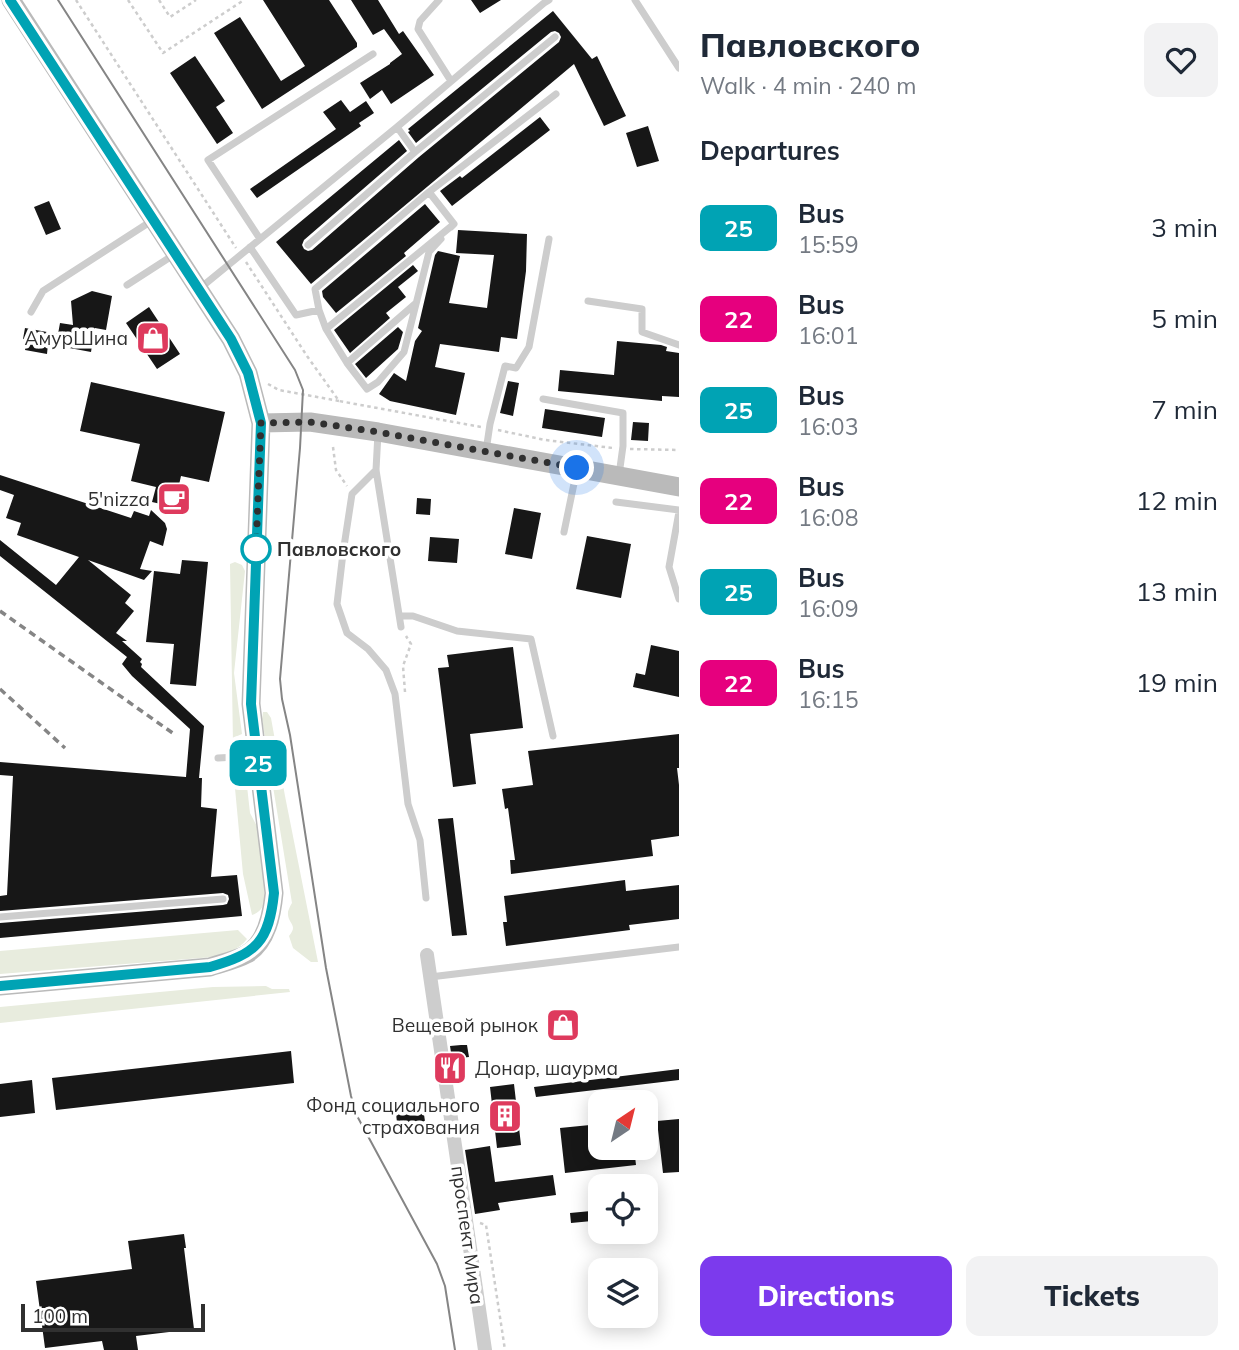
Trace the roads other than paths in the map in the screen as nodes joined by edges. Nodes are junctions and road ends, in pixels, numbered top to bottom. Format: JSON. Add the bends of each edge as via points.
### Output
{"nodes":[{"id":1,"x":10,"y":0,"type":"edge"},
{"id":2,"x":439,"y":0,"type":"edge"},
{"id":3,"x":549,"y":0,"type":"edge"},
{"id":4,"x":635,"y":0,"type":"edge"},
{"id":5,"x":555,"y":37,"type":"dead end"},
{"id":6,"x":373,"y":54,"type":"dead end"},
{"id":7,"x":679,"y":68,"type":"edge"},
{"id":8,"x":451,"y":81,"type":"junction"},
{"id":9,"x":556,"y":94,"type":"dead end"},
{"id":10,"x":397,"y":127,"type":"junction"},
{"id":11,"x":415,"y":152,"type":"junction"},
{"id":12,"x":429,"y":192,"type":"junction"},
{"id":13,"x":153,"y":220,"type":"junction"},
{"id":14,"x":453,"y":224,"type":"junction"},
{"id":15,"x":260,"y":239,"type":"junction"},
{"id":16,"x":549,"y":239,"type":"dead end"},
{"id":17,"x":307,"y":244,"type":"dead end"},
{"id":18,"x":250,"y":247,"type":"junction"},
{"id":19,"x":175,"y":253,"type":"junction"},
{"id":20,"x":127,"y":285,"type":"dead end"},
{"id":21,"x":199,"y":289,"type":"junction"},
{"id":22,"x":588,"y":301,"type":"dead end"},
{"id":23,"x":415,"y":303,"type":"junction"},
{"id":24,"x":319,"y":310,"type":"junction"},
{"id":25,"x":31,"y":312,"type":"dead end"},
{"id":26,"x":326,"y":329,"type":"junction"},
{"id":27,"x":679,"y":345,"type":"edge"},
{"id":28,"x":347,"y":363,"type":"junction"},
{"id":29,"x":543,"y":399,"type":"dead end"},
{"id":30,"x":261,"y":423,"type":"junction"},
{"id":31,"x":378,"y":432,"type":"junction"},
{"id":32,"x":486,"y":452,"type":"junction"},
{"id":33,"x":577,"y":468,"type":"junction"},
{"id":34,"x":376,"y":470,"type":"junction"},
{"id":35,"x":619,"y":476,"type":"junction"},
{"id":36,"x":679,"y":487,"type":"edge"},
{"id":37,"x":616,"y":502,"type":"dead end"},
{"id":38,"x":679,"y":511,"type":"edge"},
{"id":39,"x":564,"y":533,"type":"dead end"},
{"id":40,"x":679,"y":599,"type":"edge"},
{"id":41,"x":400,"y":616,"type":"junction"},
{"id":42,"x":401,"y":627,"type":"road end"},
{"id":43,"x":554,"y":736,"type":"dead end"},
{"id":44,"x":257,"y":755,"type":"junction"},
{"id":45,"x":218,"y":758,"type":"dead end"},
{"id":46,"x":426,"y":898,"type":"dead end"},
{"id":47,"x":223,"y":899,"type":"dead end"},
{"id":48,"x":0,"y":918,"type":"edge"},
{"id":49,"x":679,"y":947,"type":"edge"},
{"id":50,"x":428,"y":954,"type":"dead end"},
{"id":51,"x":430,"y":977,"type":"junction"},
{"id":52,"x":0,"y":986,"type":"edge"},
{"id":53,"x":485,"y":1350,"type":"edge"}],
"edges":[{"from":1,"to":13,"type":"street"},
{"from":2,"to":8,"type":"lane","via":[[418,29]]},
{"from":3,"to":8,"type":"lane"},
{"from":4,"to":7,"type":"lane"},
{"from":5,"to":11,"type":"lane"},
{"from":6,"to":15,"type":"lane","via":[[208,160]]},
{"from":8,"to":10,"type":"lane"},
{"from":9,"to":12,"type":"lane"},
{"from":10,"to":11,"type":"lane"},
{"from":10,"to":15,"type":"lane"},
{"from":11,"to":17,"type":"lane"},
{"from":12,"to":14,"type":"lane"},
{"from":12,"to":24,"type":"lane","via":[[315,289]]},
{"from":13,"to":19,"type":"street"},
{"from":13,"to":25,"type":"lane","via":[[43,291]]},
{"from":14,"to":23,"type":"lane","via":[[429,252]]},
{"from":14,"to":26,"type":"lane"},
{"from":15,"to":18,"type":"lane"},
{"from":16,"to":32,"type":"lane","via":[[529,347],[516,368],[505,366]]},
{"from":18,"to":21,"type":"lane"},
{"from":18,"to":24,"type":"lane","via":[[296,315]]},
{"from":19,"to":20,"type":"lane"},
{"from":19,"to":21,"type":"street"},
{"from":21,"to":30,"type":"street","via":[[248,373]]},
{"from":22,"to":27,"type":"lane","via":[[642,309],[642,332]]},
{"from":23,"to":28,"type":"lane"},
{"from":23,"to":28,"type":"lane","via":[[404,352],[377,382],[368,389]]},
{"from":24,"to":26,"type":"lane"},
{"from":26,"to":28,"type":"lane"},
{"from":29,"to":35,"type":"lane","via":[[623,413]]},
{"from":30,"to":31,"type":"street","via":[[310,422]]},
{"from":30,"to":44,"type":"street","via":[[251,704]]},
{"from":31,"to":32,"type":"street"},
{"from":31,"to":34,"type":"lane"},
{"from":32,"to":33,"type":"street"},
{"from":33,"to":35,"type":"street"},
{"from":33,"to":39,"type":"lane"},
{"from":34,"to":41,"type":"lane"},
{"from":34,"to":46,"type":"lane","via":[[352,494],[337,604],[347,633],[386,670],[395,694],[408,804],[420,841]]},
{"from":35,"to":36,"type":"street"},
{"from":37,"to":38,"type":"lane"},
{"from":38,"to":40,"type":"lane","via":[[669,567]]},
{"from":41,"to":42,"type":"lane"},
{"from":41,"to":43,"type":"lane","via":[[457,631],[531,639]]},
{"from":44,"to":45,"type":"lane"},
{"from":44,"to":52,"type":"street","via":[[274,893],[264,935],[250,952],[210,967]]},
{"from":47,"to":48,"type":"lane"},
{"from":49,"to":51,"type":"lane"},
{"from":50,"to":51,"type":"street","name":"проспект Мира"},
{"from":51,"to":53,"type":"street","name":"проспект Мира"}]}
